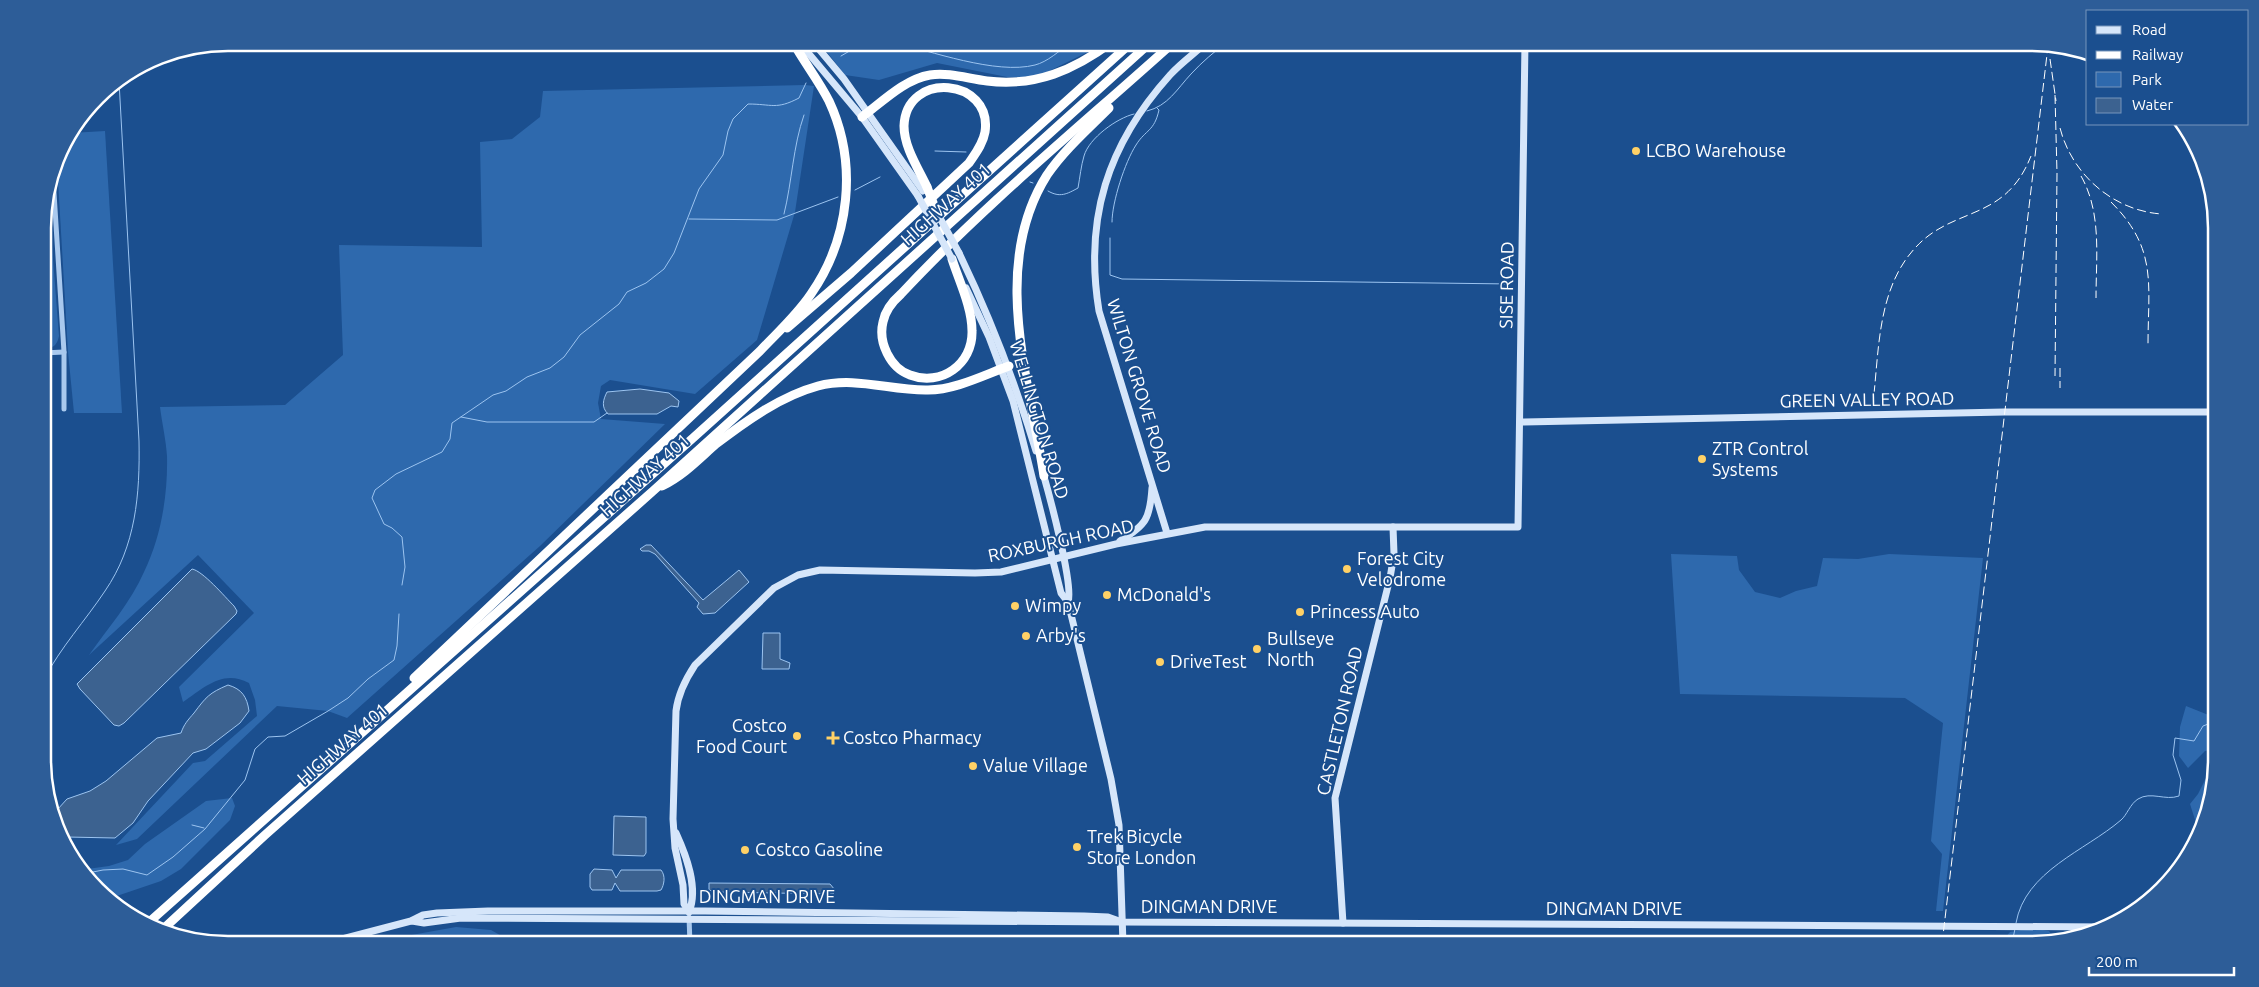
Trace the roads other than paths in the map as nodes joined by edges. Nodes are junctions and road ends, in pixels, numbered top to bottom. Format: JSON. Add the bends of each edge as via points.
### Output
{"nodes":[{"id":1,"x":798,"y":51,"type":"edge"},
{"id":2,"x":807,"y":51,"type":"edge"},
{"id":3,"x":821,"y":51,"type":"edge"},
{"id":4,"x":1100,"y":51,"type":"edge"},
{"id":5,"x":1122,"y":51,"type":"edge"},
{"id":6,"x":1141,"y":51,"type":"edge"},
{"id":7,"x":1164,"y":51,"type":"edge"},
{"id":8,"x":1197,"y":51,"type":"edge"},
{"id":9,"x":1525,"y":51,"type":"edge"},
{"id":10,"x":1142,"y":71,"type":"junction"},
{"id":11,"x":865,"y":114,"type":"junction"},
{"id":12,"x":923,"y":191,"type":"junction"},
{"id":13,"x":54,"y":198,"type":"edge"},
{"id":14,"x":937,"y":213,"type":"joint"},
{"id":15,"x":956,"y":256,"type":"junction"},
{"id":16,"x":760,"y":351,"type":"junction"},
{"id":17,"x":64,"y":352,"type":"junction"},
{"id":18,"x":52,"y":353,"type":"edge"},
{"id":19,"x":1005,"y":368,"type":"junction"},
{"id":20,"x":64,"y":409,"type":"dead end"},
{"id":21,"x":2208,"y":412,"type":"edge"},
{"id":22,"x":1520,"y":422,"type":"junction"},
{"id":23,"x":1044,"y":476,"type":"junction"},
{"id":24,"x":1152,"y":483,"type":"junction"},
{"id":25,"x":653,"y":491,"type":"junction"},
{"id":26,"x":1394,"y":527,"type":"junction"},
{"id":27,"x":1518,"y":527,"type":"joint"},
{"id":28,"x":1167,"y":533,"type":"junction"},
{"id":29,"x":1116,"y":544,"type":"junction"},
{"id":30,"x":1063,"y":556,"type":"junction"},
{"id":31,"x":1053,"y":559,"type":"junction"},
{"id":32,"x":1068,"y":602,"type":"junction"},
{"id":33,"x":407,"y":691,"type":"junction"},
{"id":34,"x":689,"y":916,"type":"junction"},
{"id":35,"x":153,"y":919,"type":"edge"},
{"id":36,"x":1122,"y":922,"type":"junction"},
{"id":37,"x":1343,"y":923,"type":"junction"},
{"id":38,"x":168,"y":925,"type":"edge"},
{"id":39,"x":2075,"y":927,"type":"junction"},
{"id":40,"x":2085,"y":927,"type":"edge"},
{"id":41,"x":2075,"y":930,"type":"edge"},
{"id":42,"x":354,"y":936,"type":"edge"},
{"id":43,"x":690,"y":936,"type":"edge"},
{"id":44,"x":1123,"y":936,"type":"edge"}],
"edges":[{"from":1,"to":16,"type":"highway","via":[[828,100],[840,131],[846,162],[846,193],[838,240],[830,262],[810,295]]},
{"from":2,"to":11,"type":"main road"},
{"from":3,"to":11,"type":"main road","via":[[844,79]]},
{"from":4,"to":11,"type":"highway","via":[[1048,77],[1005,82],[947,74],[930,75],[912,81]]},
{"from":5,"to":33,"type":"highway","name":"HIGHWAY 401"},
{"from":6,"to":25,"type":"highway","name":"HIGHWAY 401"},
{"from":7,"to":10,"type":"highway"},
{"from":8,"to":24,"type":"main road","name":"WILTON GROVE ROAD","via":[[1171,74],[1138,115],[1099,202],[1095,230],[1094,275],[1099,311]]},
{"from":9,"to":22,"type":"main road","name":"SISE ROAD"},
{"from":10,"to":15,"type":"highway","via":[[934,259],[888,308],[882,339],[896,367],[910,375],[930,378],[955,370],[971,346],[970,315]]},
{"from":10,"to":23,"type":"highway","via":[[1132,86],[1068,148],[1047,175],[1029,212],[1021,245],[1018,314]]},
{"from":11,"to":12,"type":"main road"},
{"from":12,"to":14,"type":"highway","bridge":true},
{"from":12,"to":15,"type":"main road","bridge":true},
{"from":12,"to":16,"type":"highway","via":[[907,142],[905,117],[916,98],[929,90],[940,87],[960,90],[979,105],[984,115],[985,132],[969,163],[851,273]]},
{"from":13,"to":17,"type":"street"},
{"from":14,"to":15,"type":"main road","bridge":true},
{"from":15,"to":19,"type":"main road"},
{"from":16,"to":33,"type":"highway","via":[[414,677]]},
{"from":17,"to":18,"type":"street"},
{"from":17,"to":20,"type":"street"},
{"from":19,"to":23,"type":"main road","name":"WELLINGTON ROAD"},
{"from":19,"to":25,"type":"highway","via":[[930,391],[844,382],[799,392],[756,416],[672,481]]},
{"from":19,"to":31,"type":"main road"},
{"from":21,"to":22,"type":"main road","name":"GREEN VALLEY ROAD","via":[[2004,412]]},
{"from":22,"to":27,"type":"main road","name":"SISE ROAD"},
{"from":23,"to":30,"type":"main road","name":"WELLINGTON ROAD"},
{"from":24,"to":28,"type":"main road","name":"WILTON GROVE ROAD"},
{"from":24,"to":29,"type":"main road","via":[[1148,518],[1140,528]]},
{"from":25,"to":38,"type":"highway","name":"HIGHWAY 401","via":[[264,835]]},
{"from":26,"to":27,"type":"main road","name":"ROXBURGH ROAD"},
{"from":26,"to":28,"type":"main road","name":"ROXBURGH ROAD","via":[[1205,527]]},
{"from":26,"to":37,"type":"main road","name":"CASTLETON ROAD","via":[[1392,566],[1336,798]]},
{"from":28,"to":29,"type":"main road","name":"ROXBURGH ROAD"},
{"from":29,"to":30,"type":"main road","name":"ROXBURGH ROAD"},
{"from":30,"to":31,"type":"main road","name":"ROXBURGH ROAD"},
{"from":30,"to":32,"type":"main road","name":"WELLINGTON ROAD","via":[[1070,592]]},
{"from":31,"to":32,"type":"main road","via":[[1061,593]]},
{"from":31,"to":34,"type":"main road","name":"ROXBURGH ROAD","via":[[981,573],[820,570],[798,575],[774,588],[695,666],[686,679],[676,711],[673,819],[690,874],[692,904]]},
{"from":32,"to":36,"type":"main road","via":[[1119,825]]},
{"from":33,"to":35,"type":"highway","name":"HIGHWAY 401"},
{"from":34,"to":36,"type":"main road","name":"DINGMAN DRIVE","via":[[1084,916],[1108,917]]},
{"from":34,"to":42,"type":"main road","name":"DINGMAN DRIVE","via":[[467,911],[423,915],[412,921]]},
{"from":34,"to":43,"type":"street"},
{"from":36,"to":37,"type":"main road","name":"DINGMAN DRIVE"},
{"from":36,"to":44,"type":"main road"},
{"from":37,"to":39,"type":"main road","name":"DINGMAN DRIVE"},
{"from":39,"to":40,"type":"main road","name":"DINGMAN DRIVE"},
{"from":39,"to":41,"type":"street"}]}
